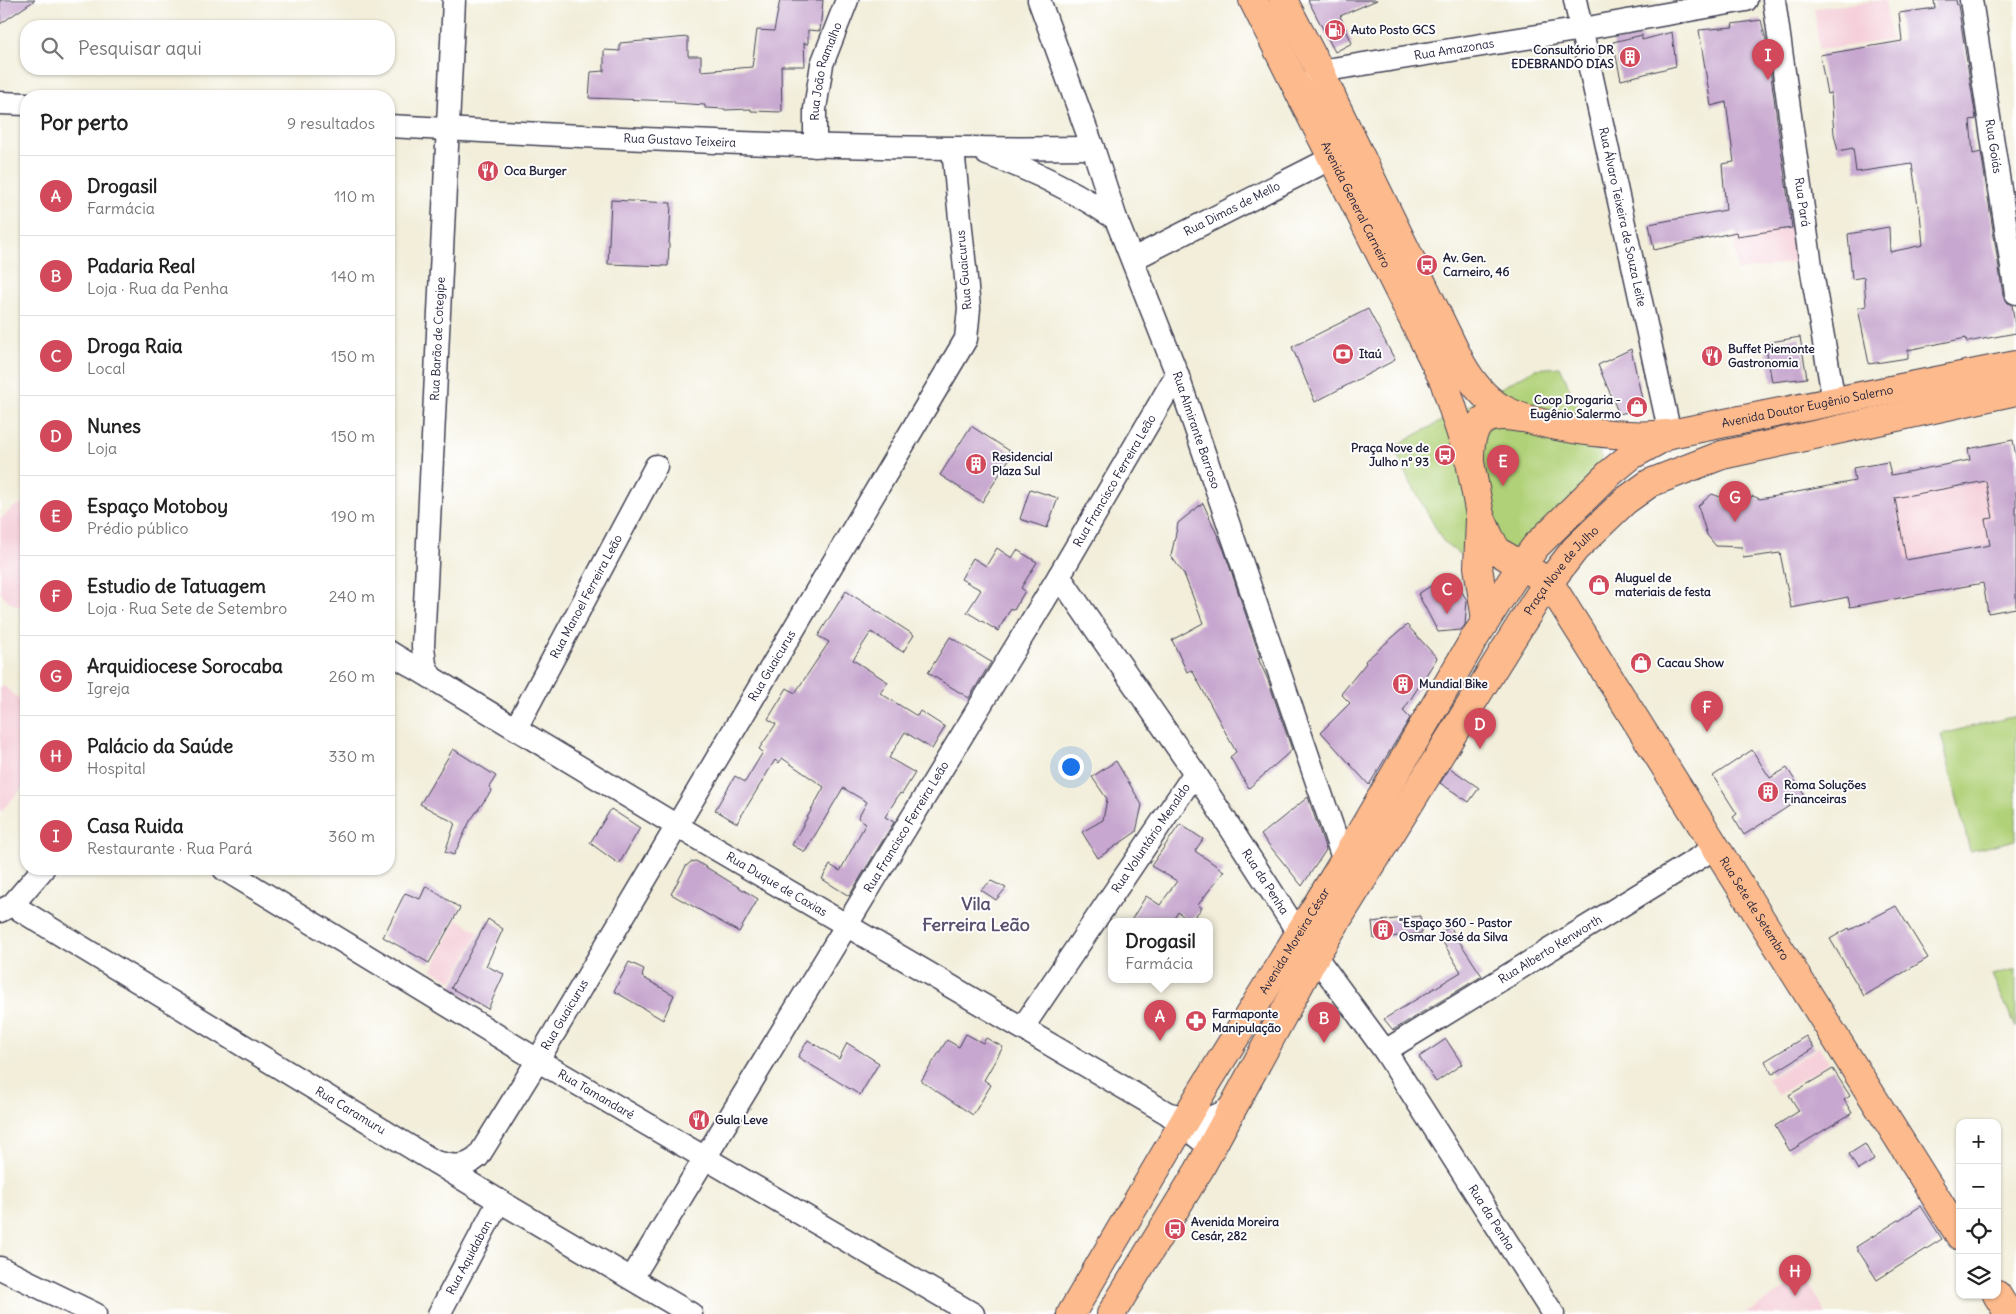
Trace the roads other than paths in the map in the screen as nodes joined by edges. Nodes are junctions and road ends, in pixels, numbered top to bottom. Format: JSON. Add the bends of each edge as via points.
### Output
{"nodes":[{"id":1,"x":454,"y":0,"type":"edge"},
{"id":2,"x":1039,"y":0,"type":"edge"},
{"id":3,"x":1253,"y":0,"type":"edge"},
{"id":4,"x":1283,"y":0,"type":"edge"},
{"id":5,"x":1575,"y":0,"type":"edge"},
{"id":6,"x":1746,"y":0,"type":"edge"},
{"id":7,"x":1774,"y":0,"type":"edge"},
{"id":8,"x":1971,"y":0,"type":"edge"},
{"id":9,"x":847,"y":2,"type":"edge"},
{"id":10,"x":1582,"y":29,"type":"junction"},
{"id":11,"x":1320,"y":71,"type":"junction"},
{"id":12,"x":0,"y":103,"type":"edge"},
{"id":13,"x":20,"y":104,"type":"edge"},
{"id":14,"x":1306,"y":106,"type":"junction"},
{"id":15,"x":395,"y":126,"type":"edge"},
{"id":16,"x":448,"y":129,"type":"junction"},
{"id":17,"x":815,"y":146,"type":"junction"},
{"id":18,"x":1093,"y":148,"type":"junction"},
{"id":19,"x":962,"y":149,"type":"junction"},
{"id":20,"x":1332,"y":158,"type":"junction"},
{"id":21,"x":1101,"y":172,"type":"junction"},
{"id":22,"x":1054,"y":182,"type":"junction"},
{"id":23,"x":1116,"y":219,"type":"junction"},
{"id":24,"x":1133,"y":259,"type":"junction"},
{"id":25,"x":2016,"y":292,"type":"edge"},
{"id":26,"x":2016,"y":365,"type":"edge"},
{"id":27,"x":1177,"y":374,"type":"junction"},
{"id":28,"x":2016,"y":391,"type":"edge"},
{"id":29,"x":1834,"y":402,"type":"junction"},
{"id":30,"x":1525,"y":419,"type":"junction"},
{"id":31,"x":1586,"y":430,"type":"junction"},
{"id":32,"x":1670,"y":434,"type":"junction"},
{"id":33,"x":1470,"y":462,"type":"junction"},
{"id":34,"x":656,"y":466,"type":"dead end"},
{"id":35,"x":1610,"y":473,"type":"junction"},
{"id":36,"x":1480,"y":515,"type":"junction"},
{"id":37,"x":1575,"y":549,"type":"junction"},
{"id":38,"x":1521,"y":566,"type":"junction"},
{"id":39,"x":1059,"y":576,"type":"junction"},
{"id":40,"x":1549,"y":582,"type":"junction"},
{"id":41,"x":1486,"y":620,"type":"junction"},
{"id":42,"x":1506,"y":648,"type":"joint"},
{"id":43,"x":395,"y":656,"type":"edge"},
{"id":44,"x":431,"y":677,"type":"junction"},
{"id":45,"x":516,"y":728,"type":"junction"},
{"id":46,"x":1194,"y":773,"type":"junction"},
{"id":47,"x":677,"y":826,"type":"junction"},
{"id":48,"x":1715,"y":848,"type":"junction"},
{"id":49,"x":1344,"y":862,"type":"junction"},
{"id":50,"x":38,"y":875,"type":"edge"},
{"id":51,"x":234,"y":875,"type":"edge"},
{"id":52,"x":6,"y":908,"type":"edge"},
{"id":53,"x":848,"y":925,"type":"junction"},
{"id":54,"x":1308,"y":944,"type":"junction"},
{"id":55,"x":1025,"y":1029,"type":"junction"},
{"id":56,"x":1385,"y":1051,"type":"junction"},
{"id":57,"x":538,"y":1060,"type":"junction"},
{"id":58,"x":1235,"y":1103,"type":"junction"},
{"id":59,"x":1179,"y":1119,"type":"junction"},
{"id":60,"x":1211,"y":1148,"type":"junction"},
{"id":61,"x":478,"y":1157,"type":"junction"},
{"id":62,"x":705,"y":1158,"type":"junction"},
{"id":63,"x":435,"y":1162,"type":"junction"},
{"id":64,"x":495,"y":1199,"type":"junction"},
{"id":65,"x":1956,"y":1230,"type":"edge"},
{"id":66,"x":0,"y":1268,"type":"edge"},
{"id":67,"x":1097,"y":1273,"type":"junction"},
{"id":68,"x":632,"y":1278,"type":"junction"},
{"id":69,"x":2000,"y":1299,"type":"edge"},
{"id":70,"x":64,"y":1307,"type":"edge"},
{"id":71,"x":96,"y":1314,"type":"edge"},
{"id":72,"x":438,"y":1314,"type":"edge"},
{"id":73,"x":691,"y":1314,"type":"edge"},
{"id":74,"x":973,"y":1314,"type":"edge"},
{"id":75,"x":1071,"y":1314,"type":"edge"},
{"id":76,"x":1082,"y":1314,"type":"edge"},
{"id":77,"x":1111,"y":1314,"type":"edge"},
{"id":78,"x":1553,"y":1314,"type":"edge"},
{"id":79,"x":2009,"y":1314,"type":"edge"}],
"edges":[{"from":1,"to":16,"type":"street","name":"Rua Barão de Cotegipe"},
{"from":2,"to":18,"type":"street","name":"Rua Almirante Barroso"},
{"from":3,"to":14,"type":"main road","name":"Avenida General Carneiro"},
{"from":4,"to":11,"type":"main road","name":"Avenida General Carneiro"},
{"from":5,"to":10,"type":"street","name":"Rua Álvaro Teixeira de Souza Leite"},
{"from":6,"to":10,"type":"street","name":"Rua Amazonas"},
{"from":7,"to":29,"type":"street","name":"Rua Pará","via":[[1811,266]]},
{"from":8,"to":25,"type":"street","name":"Rua Goiás"},
{"from":9,"to":17,"type":"street","name":"Rua João Ramalho","via":[[822,64],[815,109]]},
{"from":10,"to":11,"type":"street","name":"Rua Amazonas"},
{"from":10,"to":32,"type":"street","name":"Rua Álvaro Teixeira de Souza Leite"},
{"from":11,"to":14,"type":"street","via":[[1310,83]]},
{"from":11,"to":30,"type":"main road","name":"Avenida General Carneiro","via":[[1461,363],[1482,392],[1500,407]]},
{"from":12,"to":13,"type":"street"},
{"from":14,"to":20,"type":"main road","name":"Avenida General Carneiro"},
{"from":15,"to":16,"type":"street","name":"Rua Gustavo Teixeira"},
{"from":16,"to":17,"type":"street","name":"Rua Gustavo Teixeira"},
{"from":16,"to":44,"type":"street","name":"Rua Barão de Cotegipe","via":[[423,646],[423,657]]},
{"from":17,"to":19,"type":"street","name":"Rua Gustavo Teixeira"},
{"from":18,"to":19,"type":"street","name":"Rua Gustavo Teixeira"},
{"from":18,"to":21,"type":"street","name":"Rua Almirante Barroso"},
{"from":19,"to":22,"type":"street","name":"Rua Gustavo Teixeira","via":[[1013,163]]},
{"from":19,"to":47,"type":"street","name":"Rua Guaicurus","via":[[969,308],[966,339]]},
{"from":20,"to":24,"type":"street","name":"Rua Dimas de Mello"},
{"from":20,"to":33,"type":"main road","name":"Avenida General Carneiro","via":[[1436,366]]},
{"from":21,"to":22,"type":"street","name":"Rua Gustavo Teixeira","via":[[1087,180]]},
{"from":21,"to":23,"type":"street","name":"Rua Almirante Barroso"},
{"from":22,"to":23,"type":"street","name":"Rua Gustavo Teixeira"},
{"from":23,"to":24,"type":"street","name":"Rua Almirante Barroso"},
{"from":24,"to":27,"type":"street","name":"Rua Almirante Barroso"},
{"from":26,"to":29,"type":"main road","name":"Avenida Doutor Eugênio Salerno"},
{"from":27,"to":39,"type":"street","name":"Rua Francisco Ferreira Leão"},
{"from":27,"to":49,"type":"street","name":"Rua Almirante Barroso"},
{"from":28,"to":37,"type":"main road","name":"Praça Nove de Julho","via":[[1722,455],[1650,483]]},
{"from":29,"to":32,"type":"main road","name":"Avenida Doutor Eugênio Salerno"},
{"from":30,"to":31,"type":"main road"},
{"from":30,"to":33,"type":"main road","via":[[1500,415],[1482,420],[1472,433]]},
{"from":31,"to":32,"type":"main road","via":[[1624,435]]},
{"from":31,"to":35,"type":"main road","via":[[1596,438]]},
{"from":32,"to":35,"type":"main road","name":"Avenida Doutor Eugênio Salerno","via":[[1632,455]]},
{"from":33,"to":36,"type":"main road"},
{"from":34,"to":45,"type":"street","name":"Rua Manoel Ferreira Leão"},
{"from":35,"to":37,"type":"main road","via":[[1610,496]]},
{"from":35,"to":38,"type":"main road","via":[[1536,546]]},
{"from":36,"to":38,"type":"main road","via":[[1496,549]]},
{"from":36,"to":41,"type":"main road","via":[[1478,567]]},
{"from":37,"to":40,"type":"main road","name":"Praça Nove de Julho"},
{"from":38,"to":40,"type":"main road"},
{"from":38,"to":41,"type":"main road"},
{"from":39,"to":46,"type":"street","name":"Rua da Penha"},
{"from":39,"to":53,"type":"street","name":"Rua Francisco Ferreira Leão"},
{"from":40,"to":42,"type":"main road","name":"Praça Nove de Julho"},
{"from":40,"to":48,"type":"main road","name":"Rua Sete de Setembro"},
{"from":41,"to":49,"type":"main road","name":"Avenida Moreira César"},
{"from":42,"to":54,"type":"main road","name":"Avenida Moreira César"},
{"from":43,"to":44,"type":"street","name":"Rua Duque de Caxias"},
{"from":44,"to":45,"type":"street","name":"Rua Duque de Caxias"},
{"from":45,"to":47,"type":"street","name":"Rua Duque de Caxias"},
{"from":46,"to":54,"type":"street","name":"Rua da Penha"},
{"from":46,"to":55,"type":"street","name":"Rua Voluntário Menaldo","via":[[1029,1018]]},
{"from":47,"to":53,"type":"street","name":"Rua Duque de Caxias"},
{"from":47,"to":57,"type":"street","name":"Rua Guaicurus"},
{"from":48,"to":56,"type":"street","name":"Rua Alberto Kenworth"},
{"from":48,"to":65,"type":"main road","name":"Rua Sete de Setembro"},
{"from":49,"to":54,"type":"main road","name":"Avenida Moreira César"},
{"from":50,"to":52,"type":"street"},
{"from":51,"to":57,"type":"street","name":"Rua Tamandaré"},
{"from":52,"to":63,"type":"street","name":"Rua Caramuru"},
{"from":53,"to":55,"type":"street","name":"Rua Duque de Caxias"},
{"from":53,"to":62,"type":"street","name":"Rua Francisco Ferreira Leão"},
{"from":54,"to":56,"type":"street","name":"Rua da Penha"},
{"from":54,"to":58,"type":"main road","name":"Avenida Moreira César"},
{"from":54,"to":59,"type":"main road","name":"Avenida Moreira César"},
{"from":55,"to":59,"type":"street","name":"Rua Duque de Caxias"},
{"from":56,"to":78,"type":"street","name":"Rua da Penha"},
{"from":57,"to":61,"type":"street","name":"Rua Guaicurus"},
{"from":57,"to":62,"type":"street","name":"Rua Tamandaré"},
{"from":58,"to":59,"type":"street","via":[[1225,1113],[1210,1119]]},
{"from":58,"to":60,"type":"main road","name":"Avenida Moreira César"},
{"from":59,"to":60,"type":"street","name":"Rua Duque de Caxias"},
{"from":59,"to":67,"type":"main road","name":"Avenida Moreira César"},
{"from":60,"to":77,"type":"main road","name":"Avenida Moreira César"},
{"from":61,"to":63,"type":"street","via":[[463,1166]]},
{"from":61,"to":64,"type":"street","via":[[478,1178]]},
{"from":62,"to":68,"type":"street","name":"Rua Francisco Ferreira Leão"},
{"from":62,"to":74,"type":"street","name":"Rua Tamandaré"},
{"from":63,"to":64,"type":"street","name":"Rua Caramuru"},
{"from":64,"to":68,"type":"street","name":"Rua Caramuru"},
{"from":64,"to":72,"type":"street","name":"Rua Aquidaban"},
{"from":66,"to":70,"type":"street"},
{"from":67,"to":75,"type":"main road","name":"Avenida Moreira César"},
{"from":67,"to":76,"type":"main road"},
{"from":68,"to":73,"type":"street","name":"Rua Caramuru"},
{"from":69,"to":79,"type":"main road"},
{"from":70,"to":71,"type":"street"}]}
